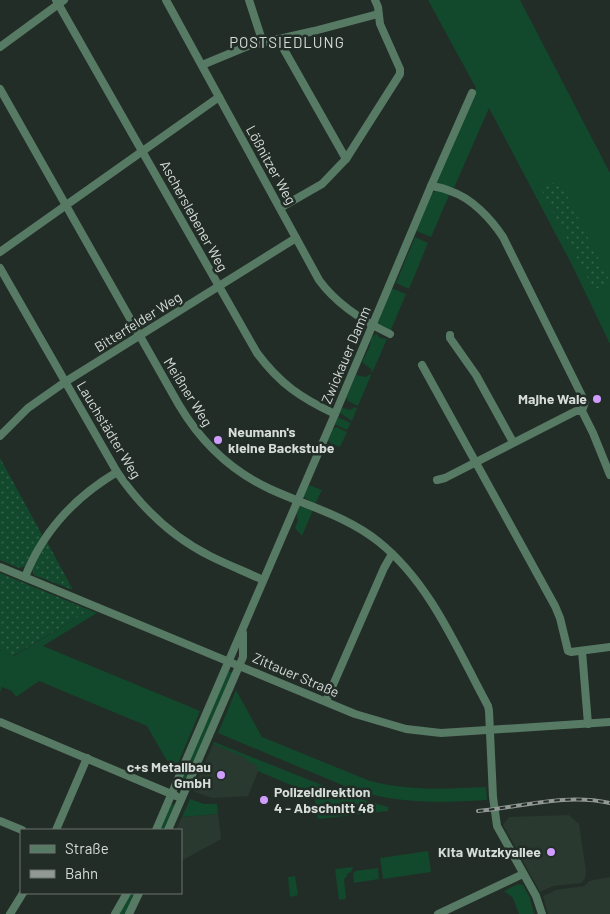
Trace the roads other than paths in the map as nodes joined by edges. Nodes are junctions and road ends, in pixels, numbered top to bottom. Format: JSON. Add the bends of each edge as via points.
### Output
{"nodes":[{"id":1,"x":166,"y":0,"type":"edge"},
{"id":2,"x":249,"y":0,"type":"edge"},
{"id":3,"x":375,"y":0,"type":"edge"},
{"id":4,"x":60,"y":1,"type":"edge"},
{"id":5,"x":378,"y":14,"type":"junction"},
{"id":6,"x":278,"y":39,"type":"junction"},
{"id":7,"x":263,"y":43,"type":"junction"},
{"id":8,"x":0,"y":47,"type":"edge"},
{"id":9,"x":202,"y":66,"type":"junction"},
{"id":10,"x":0,"y":89,"type":"edge"},
{"id":11,"x":472,"y":93,"type":"dead end"},
{"id":12,"x":219,"y":97,"type":"junction"},
{"id":13,"x":142,"y":150,"type":"junction"},
{"id":14,"x":346,"y":159,"type":"junction"},
{"id":15,"x":431,"y":186,"type":"junction"},
{"id":16,"x":66,"y":206,"type":"junction"},
{"id":17,"x":280,"y":208,"type":"junction"},
{"id":18,"x":296,"y":238,"type":"junction"},
{"id":19,"x":0,"y":252,"type":"edge"},
{"id":20,"x":0,"y":268,"type":"edge"},
{"id":21,"x":218,"y":286,"type":"junction"},
{"id":22,"x":373,"y":325,"type":"junction"},
{"id":23,"x":390,"y":334,"type":"dead end"},
{"id":24,"x":450,"y":334,"type":"dead end"},
{"id":25,"x":140,"y":335,"type":"junction"},
{"id":26,"x":422,"y":365,"type":"dead end"},
{"id":27,"x":65,"y":382,"type":"junction"},
{"id":28,"x":582,"y":411,"type":"junction"},
{"id":29,"x":335,"y":414,"type":"junction"},
{"id":30,"x":0,"y":436,"type":"edge"},
{"id":31,"x":513,"y":442,"type":"junction"},
{"id":32,"x":476,"y":461,"type":"junction"},
{"id":33,"x":117,"y":472,"type":"junction"},
{"id":34,"x":610,"y":475,"type":"edge"},
{"id":35,"x":437,"y":480,"type":"dead end"},
{"id":36,"x":298,"y":500,"type":"junction"},
{"id":37,"x":392,"y":554,"type":"junction"},
{"id":38,"x":0,"y":567,"type":"edge"},
{"id":39,"x":24,"y":577,"type":"junction"},
{"id":40,"x":263,"y":580,"type":"junction"},
{"id":41,"x":244,"y":626,"type":"junction"},
{"id":42,"x":610,"y":647,"type":"edge"},
{"id":43,"x":582,"y":651,"type":"junction"},
{"id":44,"x":229,"y":661,"type":"junction"},
{"id":45,"x":239,"y":665,"type":"junction"},
{"id":46,"x":326,"y":701,"type":"junction"},
{"id":47,"x":0,"y":722,"type":"edge"},
{"id":48,"x":610,"y":722,"type":"edge"},
{"id":49,"x":588,"y":724,"type":"junction"},
{"id":50,"x":489,"y":730,"type":"junction"},
{"id":51,"x":87,"y":758,"type":"junction"},
{"id":52,"x":172,"y":794,"type":"junction"},
{"id":53,"x":182,"y":798,"type":"junction"},
{"id":54,"x":0,"y":821,"type":"edge"},
{"id":55,"x":20,"y":829,"type":"edge"},
{"id":56,"x":56,"y":829,"type":"edge"},
{"id":57,"x":156,"y":829,"type":"edge"},
{"id":58,"x":168,"y":829,"type":"edge"},
{"id":59,"x":524,"y":874,"type":"junction"},
{"id":60,"x":22,"y":894,"type":"edge"},
{"id":61,"x":126,"y":894,"type":"edge"},
{"id":62,"x":139,"y":894,"type":"edge"},
{"id":63,"x":10,"y":914,"type":"edge"},
{"id":64,"x":115,"y":914,"type":"edge"},
{"id":65,"x":129,"y":914,"type":"edge"},
{"id":66,"x":438,"y":914,"type":"edge"},
{"id":67,"x":542,"y":914,"type":"edge"}],
"edges":[{"from":1,"to":9,"type":"street","name":"Lößnitzer Weg"},
{"from":2,"to":7,"type":"street"},
{"from":3,"to":5,"type":"street"},
{"from":4,"to":8,"type":"street"},
{"from":4,"to":13,"type":"street","name":"Ascherslebener Weg"},
{"from":5,"to":6,"type":"street"},
{"from":5,"to":14,"type":"street","via":[[400,74]]},
{"from":6,"to":7,"type":"street"},
{"from":6,"to":14,"type":"street"},
{"from":7,"to":9,"type":"street"},
{"from":9,"to":12,"type":"street","name":"Lößnitzer Weg"},
{"from":10,"to":16,"type":"street","name":"Meißner Weg"},
{"from":11,"to":15,"type":"street","name":"Zwickauer Damm"},
{"from":12,"to":13,"type":"street"},
{"from":12,"to":17,"type":"street","name":"Lößnitzer Weg"},
{"from":13,"to":16,"type":"street"},
{"from":13,"to":21,"type":"street","name":"Ascherslebener Weg"},
{"from":14,"to":17,"type":"street","via":[[322,184]]},
{"from":15,"to":22,"type":"street","name":"Zwickauer Damm"},
{"from":15,"to":28,"type":"street","via":[[462,197],[495,225],[585,402]]},
{"from":16,"to":19,"type":"street"},
{"from":16,"to":25,"type":"street","name":"Meißner Weg"},
{"from":17,"to":18,"type":"street","name":"Lößnitzer Weg"},
{"from":18,"to":21,"type":"street","name":"Bitterfelder Weg"},
{"from":18,"to":22,"type":"street","name":"Lößnitzer Weg","via":[[324,287]]},
{"from":20,"to":27,"type":"street","name":"Lauchstädter Weg"},
{"from":21,"to":25,"type":"street","name":"Bitterfelder Weg"},
{"from":21,"to":29,"type":"street","name":"Ascherslebener Weg","via":[[269,369],[300,396]]},
{"from":22,"to":23,"type":"street","name":"Lößnitzer Weg"},
{"from":22,"to":29,"type":"street","name":"Zwickauer Damm"},
{"from":24,"to":31,"type":"street"},
{"from":25,"to":27,"type":"street","name":"Bitterfelder Weg"},
{"from":25,"to":36,"type":"street","name":"Meißner Weg","via":[[186,416],[211,448],[250,478]]},
{"from":26,"to":32,"type":"street"},
{"from":27,"to":30,"type":"street","name":"Bitterfelder Weg","via":[[28,408]]},
{"from":27,"to":33,"type":"street","name":"Lauchstädter Weg"},
{"from":28,"to":31,"type":"street"},
{"from":28,"to":34,"type":"street"},
{"from":29,"to":36,"type":"street","name":"Zwickauer Damm"},
{"from":31,"to":32,"type":"street"},
{"from":32,"to":35,"type":"street"},
{"from":32,"to":43,"type":"street","via":[[558,612],[566,648],[570,652]]},
{"from":33,"to":39,"type":"street","via":[[81,496],[65,512],[38,548]]},
{"from":33,"to":40,"type":"street","name":"Lauchstädter Weg","via":[[148,510],[183,540]]},
{"from":36,"to":37,"type":"street","name":"Meißner Weg","via":[[360,529]]},
{"from":36,"to":40,"type":"street","name":"Zwickauer Damm"},
{"from":37,"to":46,"type":"street"},
{"from":37,"to":50,"type":"street","name":"Meißner Weg","via":[[406,567],[436,610],[488,706]]},
{"from":38,"to":39,"type":"street","name":"Zittauer Straße"},
{"from":39,"to":44,"type":"street","name":"Zittauer Straße"},
{"from":40,"to":41,"type":"street","name":"Zwickauer Damm"},
{"from":41,"to":44,"type":"street","name":"Zwickauer Damm"},
{"from":41,"to":45,"type":"street","name":"Zwickauer Damm","via":[[244,652]]},
{"from":42,"to":43,"type":"street"},
{"from":43,"to":49,"type":"street"},
{"from":44,"to":45,"type":"street","name":"Zittauer Straße"},
{"from":44,"to":52,"type":"street","name":"Zwickauer Damm"},
{"from":45,"to":46,"type":"street","name":"Zittauer Straße"},
{"from":45,"to":53,"type":"street","name":"Zwickauer Damm"},
{"from":46,"to":50,"type":"street","name":"Zittauer Straße","via":[[406,729],[441,733]]},
{"from":47,"to":51,"type":"street"},
{"from":48,"to":49,"type":"street","name":"Zittauer Straße"},
{"from":49,"to":50,"type":"street","name":"Zittauer Straße"},
{"from":50,"to":59,"type":"street","name":"Meißner Weg","via":[[496,826]]},
{"from":51,"to":52,"type":"street"},
{"from":51,"to":56,"type":"street"},
{"from":52,"to":53,"type":"street"},
{"from":52,"to":57,"type":"street","name":"Zwickauer Damm"},
{"from":53,"to":58,"type":"street","name":"Zwickauer Damm"},
{"from":54,"to":55,"type":"street"},
{"from":59,"to":66,"type":"street"},
{"from":59,"to":67,"type":"street","name":"Meißner Weg"},
{"from":60,"to":63,"type":"street"},
{"from":61,"to":64,"type":"street"},
{"from":62,"to":65,"type":"street"}]}
